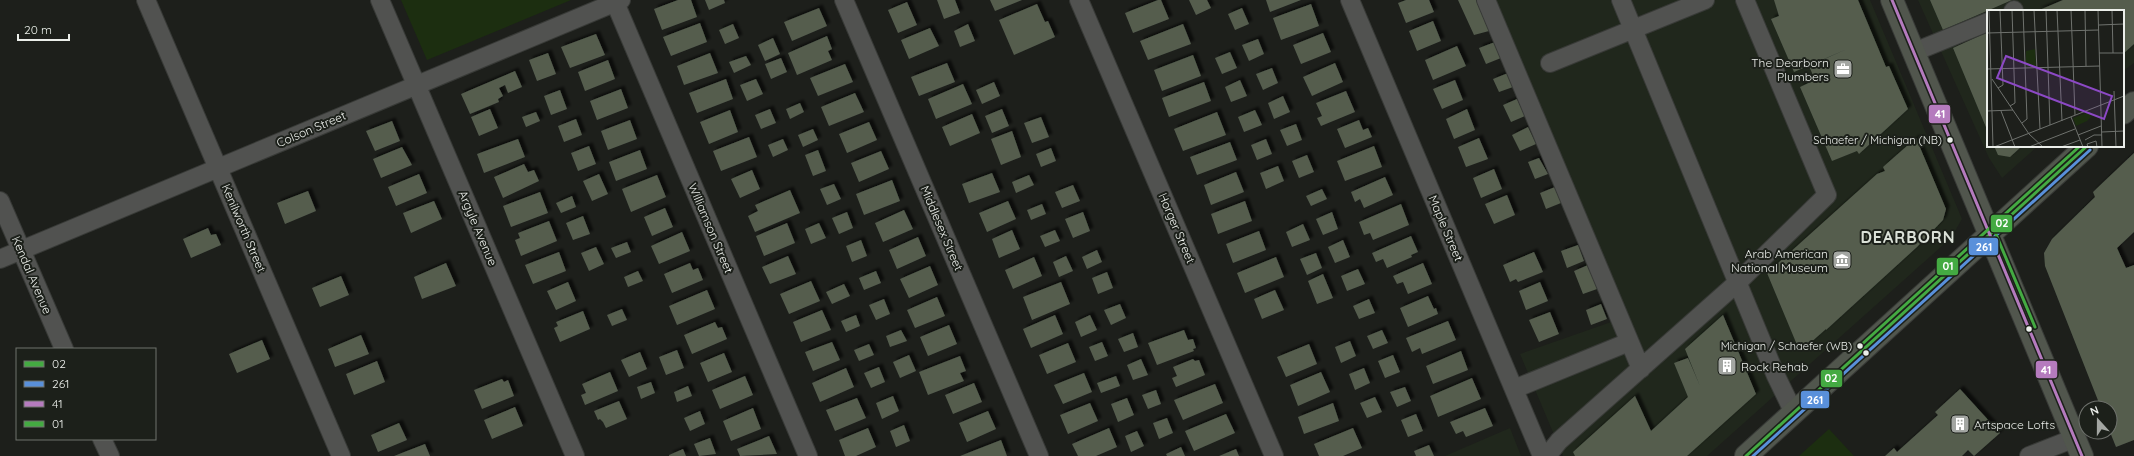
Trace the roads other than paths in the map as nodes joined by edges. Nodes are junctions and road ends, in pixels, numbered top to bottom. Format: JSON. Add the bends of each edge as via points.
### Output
{"nodes":[{"id":1,"x":146,"y":0,"type":"edge"},
{"id":2,"x":380,"y":0,"type":"edge"},
{"id":3,"x":844,"y":0,"type":"edge"},
{"id":4,"x":1079,"y":0,"type":"edge"},
{"id":5,"x":1350,"y":0,"type":"edge"},
{"id":6,"x":1486,"y":0,"type":"edge"},
{"id":7,"x":1621,"y":0,"type":"edge"},
{"id":8,"x":1705,"y":0,"type":"edge"},
{"id":9,"x":1745,"y":0,"type":"edge"},
{"id":10,"x":1892,"y":0,"type":"edge"},
{"id":11,"x":616,"y":1,"type":"edge"},
{"id":12,"x":1987,"y":22,"type":"edge"},
{"id":13,"x":1633,"y":29,"type":"junction"},
{"id":14,"x":1914,"y":52,"type":"junction"},
{"id":15,"x":1550,"y":63,"type":"dead end"},
{"id":16,"x":417,"y":85,"type":"junction"},
{"id":17,"x":2134,"y":103,"type":"edge"},
{"id":18,"x":2124,"y":112,"type":"edge"},
{"id":19,"x":2085,"y":147,"type":"edge"},
{"id":20,"x":219,"y":168,"type":"junction"},
{"id":21,"x":0,"y":201,"type":"edge"},
{"id":22,"x":1990,"y":234,"type":"junction"},
{"id":23,"x":22,"y":250,"type":"junction"},
{"id":24,"x":0,"y":259,"type":"edge"},
{"id":25,"x":1738,"y":282,"type":"junction"},
{"id":26,"x":1629,"y":342,"type":"junction"},
{"id":27,"x":64,"y":348,"type":"edge"},
{"id":28,"x":1641,"y":369,"type":"junction"},
{"id":29,"x":1514,"y":389,"type":"junction"},
{"id":30,"x":1794,"y":413,"type":"junction"},
{"id":31,"x":102,"y":440,"type":"edge"},
{"id":32,"x":2079,"y":447,"type":"edge"},
{"id":33,"x":110,"y":456,"type":"edge"},
{"id":34,"x":341,"y":456,"type":"edge"},
{"id":35,"x":575,"y":456,"type":"edge"},
{"id":36,"x":808,"y":456,"type":"edge"},
{"id":37,"x":1039,"y":456,"type":"edge"},
{"id":38,"x":1274,"y":456,"type":"edge"},
{"id":39,"x":1542,"y":456,"type":"edge"},
{"id":40,"x":1547,"y":456,"type":"edge"},
{"id":41,"x":1746,"y":456,"type":"edge"},
{"id":42,"x":2029,"y":456,"type":"edge"}],
"edges":[{"from":1,"to":20,"type":"street","name":"Kenilworth Street"},
{"from":2,"to":16,"type":"street","name":"Argyle Avenue"},
{"from":3,"to":37,"type":"street","name":"Middlesex Street"},
{"from":4,"to":38,"type":"street","name":"Horger Street"},
{"from":5,"to":29,"type":"street","name":"Maple Street"},
{"from":6,"to":26,"type":"street"},
{"from":7,"to":13,"type":"street"},
{"from":8,"to":13,"type":"street"},
{"from":9,"to":25,"type":"street","via":[[1826,194]]},
{"from":10,"to":14,"type":"main road"},
{"from":11,"to":16,"type":"street","name":"Colson Street"},
{"from":11,"to":36,"type":"street","name":"Williamson Street"},
{"from":12,"to":14,"type":"street"},
{"from":13,"to":15,"type":"street"},
{"from":13,"to":25,"type":"street"},
{"from":14,"to":22,"type":"main road"},
{"from":16,"to":20,"type":"street","name":"Colson Street"},
{"from":16,"to":35,"type":"street","name":"Argyle Avenue"},
{"from":17,"to":18,"type":"main road"},
{"from":19,"to":22,"type":"main road"},
{"from":20,"to":23,"type":"street","name":"Colson Street"},
{"from":20,"to":34,"type":"street","name":"Kenilworth Street"},
{"from":21,"to":23,"type":"street","name":"Kendal Avenue"},
{"from":22,"to":30,"type":"main road"},
{"from":22,"to":32,"type":"main road"},
{"from":23,"to":24,"type":"street","name":"Colson Street"},
{"from":23,"to":27,"type":"street","name":"Kendal Avenue"},
{"from":25,"to":28,"type":"street"},
{"from":25,"to":30,"type":"street","via":[[1776,376]]},
{"from":26,"to":28,"type":"street"},
{"from":26,"to":29,"type":"street"},
{"from":28,"to":40,"type":"street","via":[[1559,441]]},
{"from":29,"to":39,"type":"street","name":"Maple Street"},
{"from":30,"to":41,"type":"main road"},
{"from":31,"to":33,"type":"street"},
{"from":32,"to":42,"type":"street"}]}
